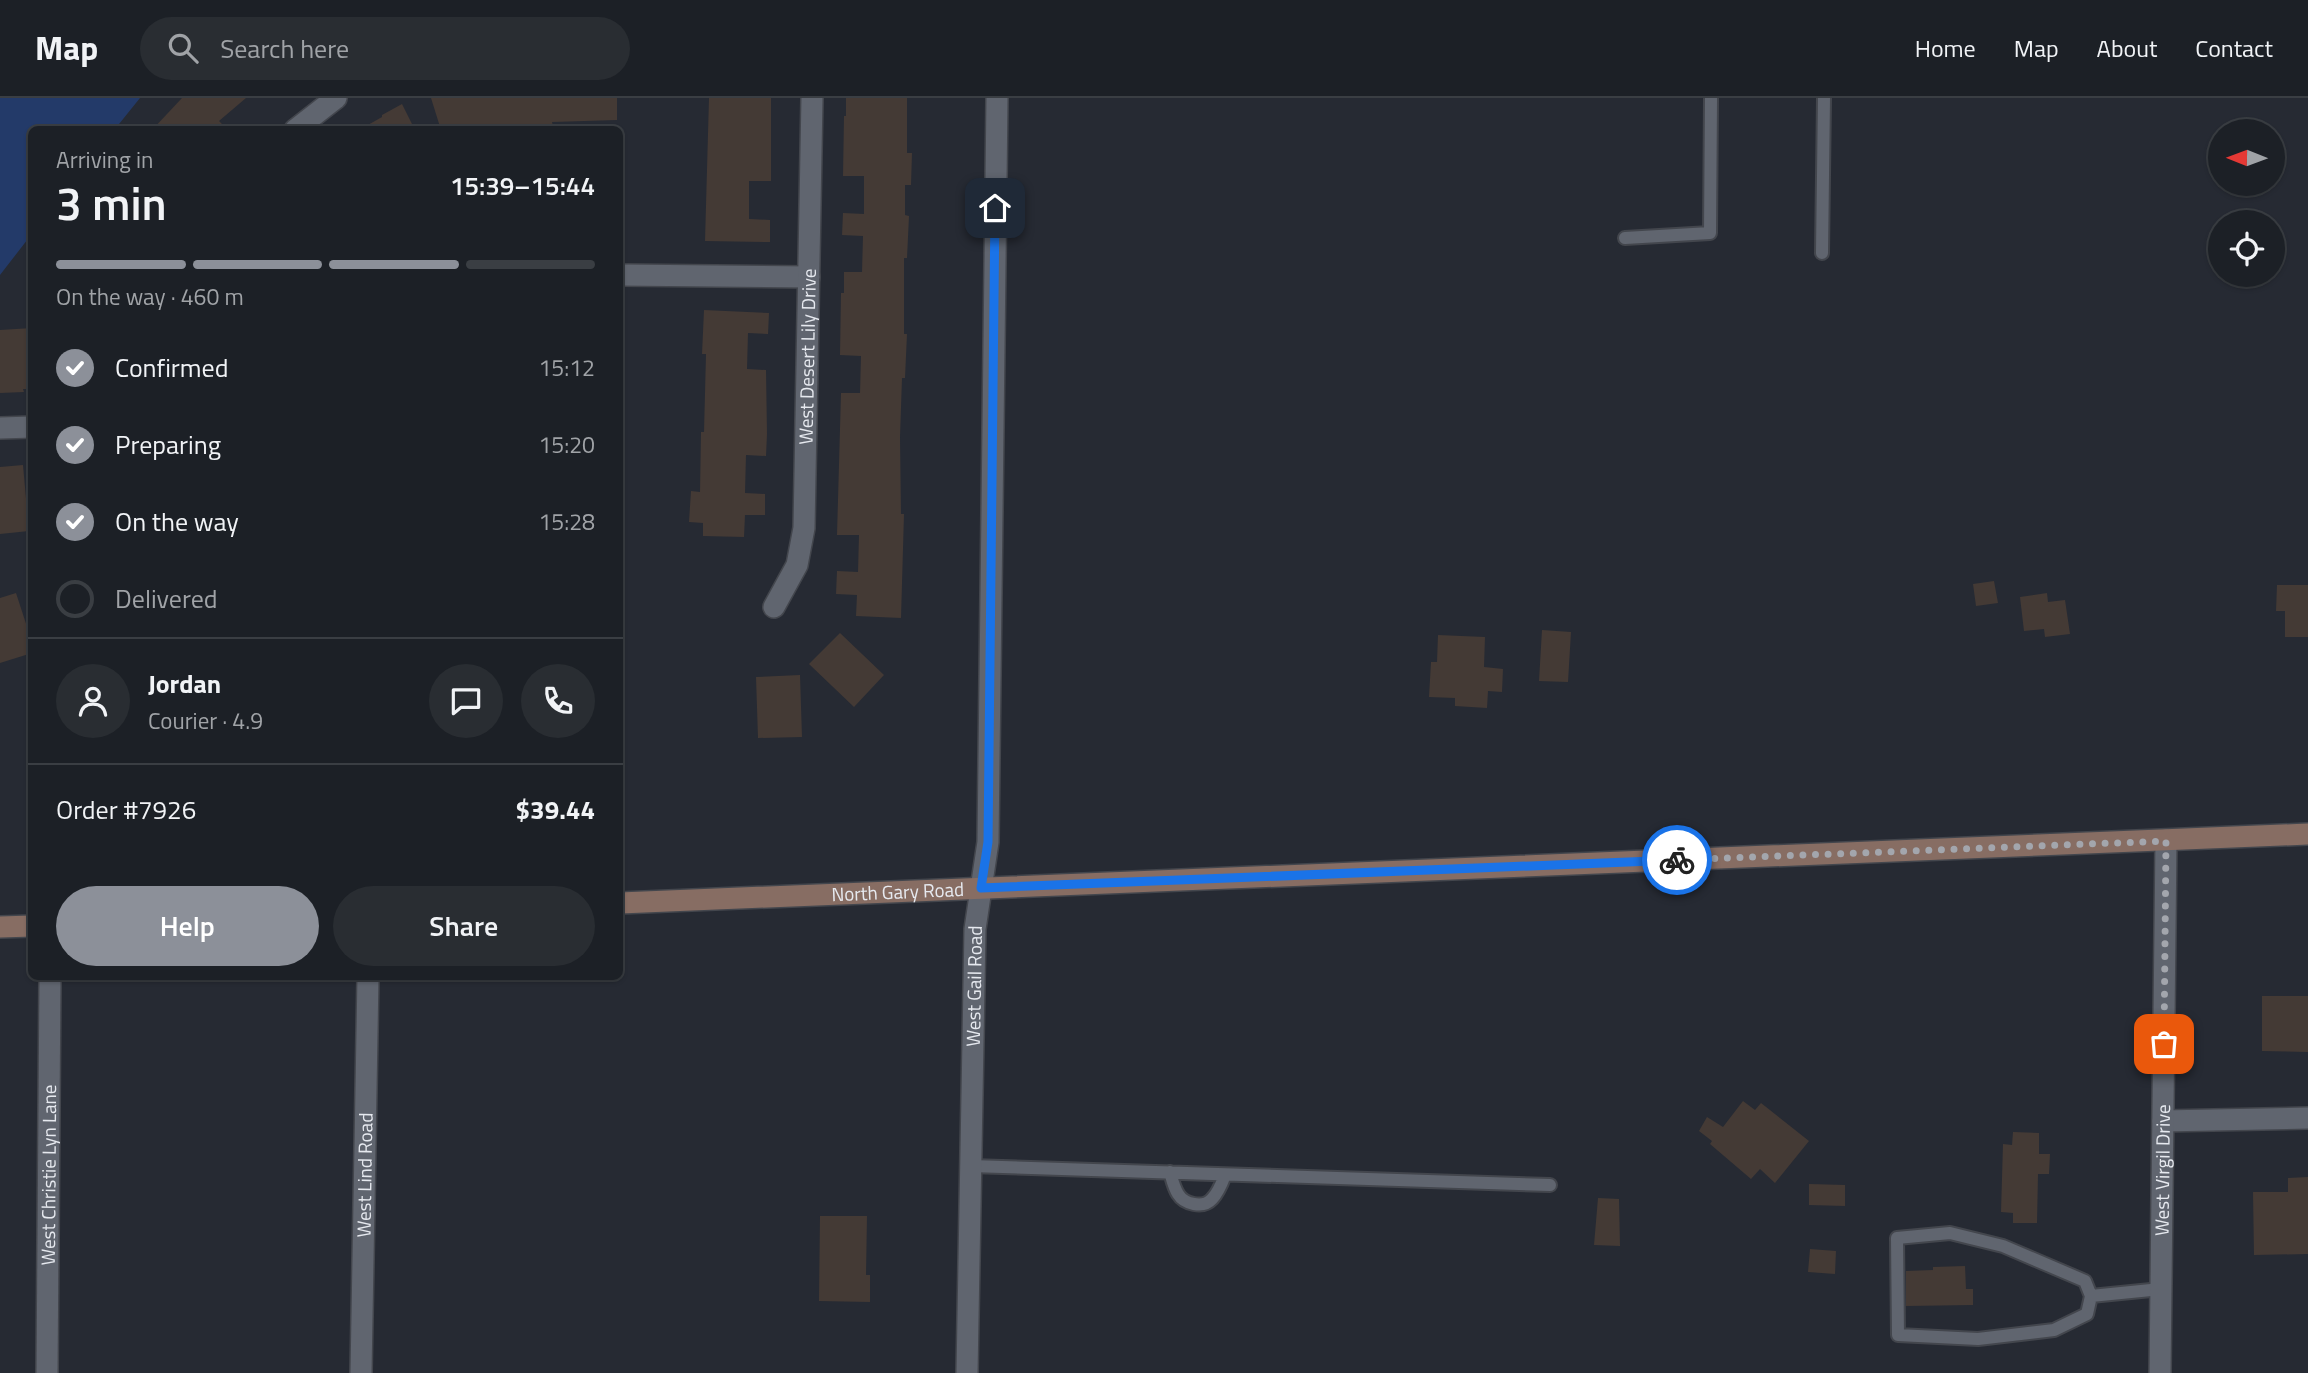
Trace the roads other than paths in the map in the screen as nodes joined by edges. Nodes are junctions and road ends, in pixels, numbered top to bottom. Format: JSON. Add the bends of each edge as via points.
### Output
{"nodes":[{"id":1,"x":336,"y":98,"type":"edge"},
{"id":2,"x":812,"y":98,"type":"edge"},
{"id":3,"x":997,"y":98,"type":"edge"},
{"id":4,"x":1712,"y":98,"type":"edge"},
{"id":5,"x":1824,"y":98,"type":"edge"},
{"id":6,"x":300,"y":126,"type":"edge"},
{"id":7,"x":1625,"y":238,"type":"dead end"},
{"id":8,"x":1822,"y":253,"type":"dead end"},
{"id":9,"x":623,"y":275,"type":"edge"},
{"id":10,"x":810,"y":277,"type":"junction"},
{"id":11,"x":28,"y":427,"type":"edge"},
{"id":12,"x":0,"y":428,"type":"edge"},
{"id":13,"x":774,"y":607,"type":"dead end"},
{"id":14,"x":2308,"y":834,"type":"edge"},
{"id":15,"x":2166,"y":841,"type":"junction"},
{"id":16,"x":981,"y":888,"type":"junction"},
{"id":17,"x":623,"y":903,"type":"edge"},
{"id":18,"x":28,"y":926,"type":"edge"},
{"id":19,"x":0,"y":927,"type":"edge"},
{"id":20,"x":50,"y":980,"type":"edge"},
{"id":21,"x":368,"y":980,"type":"edge"},
{"id":22,"x":2308,"y":1118,"type":"edge"},
{"id":23,"x":2163,"y":1121,"type":"junction"},
{"id":24,"x":971,"y":1166,"type":"junction"},
{"id":25,"x":1170,"y":1172,"type":"junction"},
{"id":26,"x":1225,"y":1175,"type":"junction"},
{"id":27,"x":1550,"y":1185,"type":"dead end"},
{"id":28,"x":2161,"y":1289,"type":"junction"},
{"id":29,"x":2091,"y":1296,"type":"junction"},
{"id":30,"x":47,"y":1373,"type":"edge"},
{"id":31,"x":361,"y":1373,"type":"edge"},
{"id":32,"x":967,"y":1373,"type":"edge"},
{"id":33,"x":2160,"y":1373,"type":"edge"}],
"edges":[{"from":1,"to":6,"type":"street"},
{"from":2,"to":10,"type":"street","name":"West Desert Lily Drive"},
{"from":3,"to":16,"type":"street","name":"West Gail Road","via":[[988,842]]},
{"from":4,"to":7,"type":"lane","via":[[1710,233]]},
{"from":5,"to":8,"type":"lane"},
{"from":9,"to":10,"type":"street"},
{"from":10,"to":13,"type":"street","name":"West Desert Lily Drive","via":[[804,528],[797,565]]},
{"from":11,"to":12,"type":"street"},
{"from":14,"to":15,"type":"street","name":"North Gary Road"},
{"from":15,"to":16,"type":"street","name":"North Gary Road"},
{"from":15,"to":23,"type":"street","name":"West Virgil Drive"},
{"from":16,"to":17,"type":"street","name":"North Gary Road"},
{"from":16,"to":24,"type":"street","name":"West Gail Road","via":[[975,929]]},
{"from":18,"to":19,"type":"street"},
{"from":20,"to":30,"type":"street","name":"West Christie Lyn Lane"},
{"from":21,"to":31,"type":"street","name":"West Lind Road"},
{"from":22,"to":23,"type":"street"},
{"from":23,"to":28,"type":"street","name":"West Virgil Drive"},
{"from":24,"to":25,"type":"lane"},
{"from":24,"to":32,"type":"street","name":"West Gail Road"},
{"from":25,"to":26,"type":"lane"},
{"from":25,"to":26,"type":"lane","via":[[1178,1194],[1199,1204],[1214,1198]]},
{"from":26,"to":27,"type":"lane"},
{"from":28,"to":29,"type":"lane"},
{"from":28,"to":33,"type":"street","name":"West Virgil Drive"},
{"from":29,"to":29,"type":"lane","via":[[2087,1314],[2054,1330],[1978,1339],[1898,1335],[1897,1238],[1950,1233],[2003,1246],[2085,1281]]}]}
